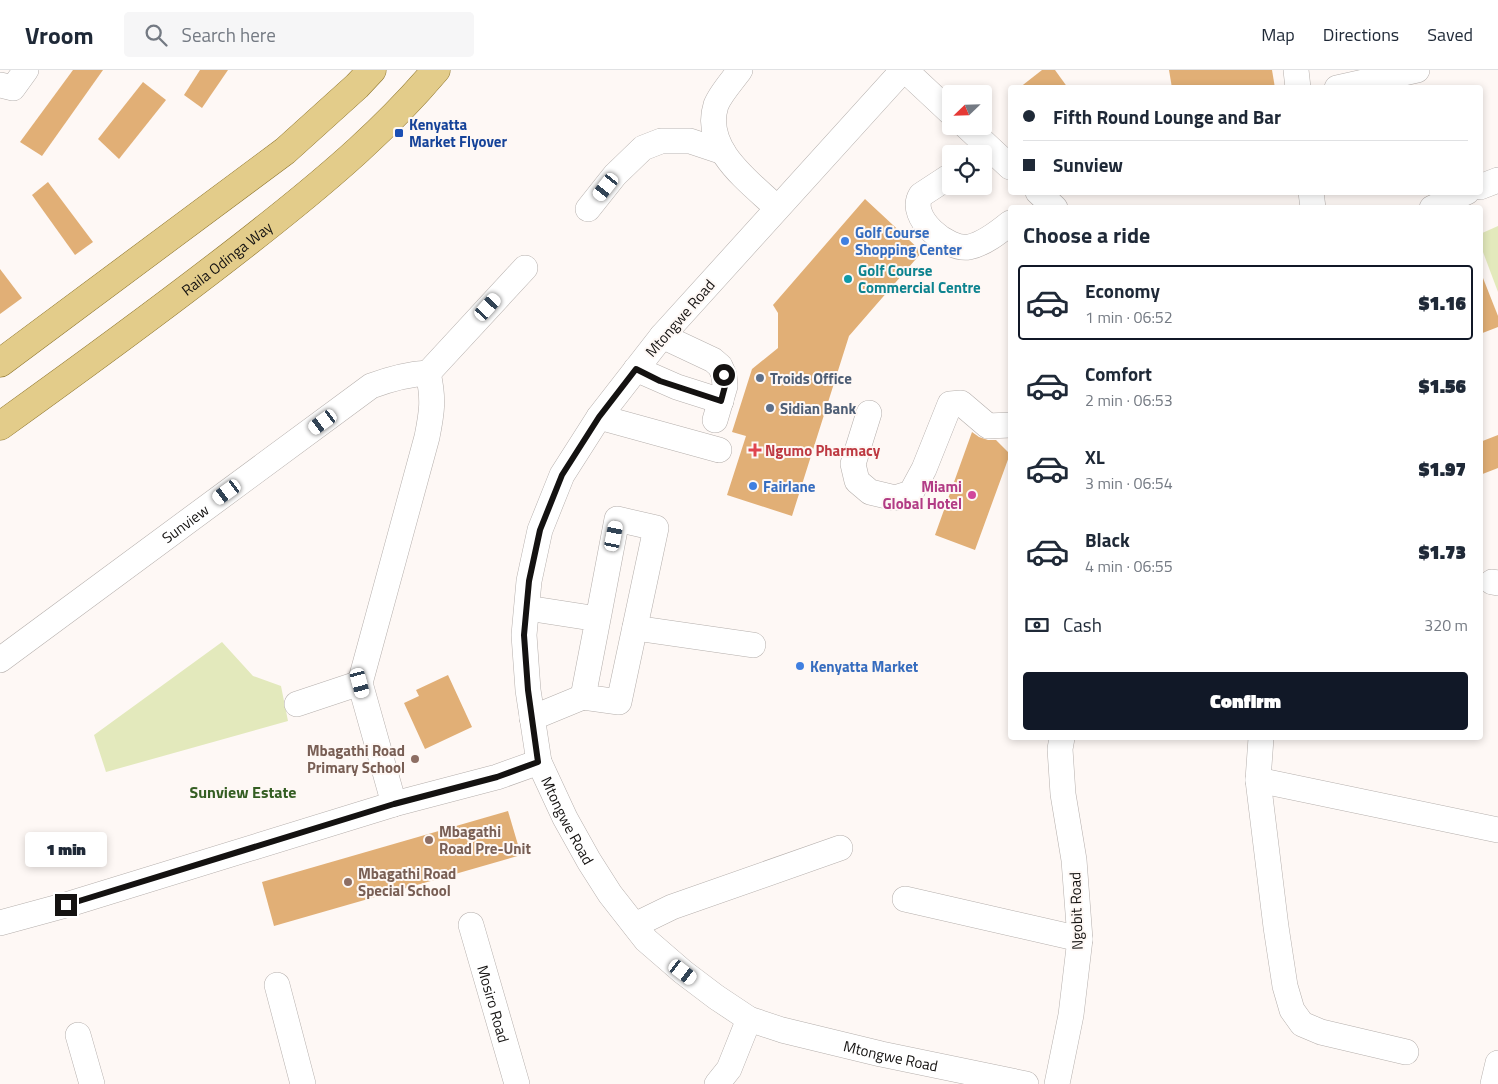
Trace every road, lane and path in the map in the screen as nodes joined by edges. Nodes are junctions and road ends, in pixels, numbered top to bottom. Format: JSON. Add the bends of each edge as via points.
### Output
{"nodes":[{"id":1,"x":26,"y":70,"type":"edge"},
{"id":2,"x":372,"y":70,"type":"edge"},
{"id":3,"x":436,"y":70,"type":"edge"},
{"id":4,"x":740,"y":70,"type":"edge"},
{"id":5,"x":904,"y":70,"type":"edge"},
{"id":6,"x":1296,"y":70,"type":"edge"},
{"id":7,"x":1417,"y":70,"type":"edge"},
{"id":8,"x":0,"y":85,"type":"edge"},
{"id":9,"x":1298,"y":85,"type":"edge"},
{"id":10,"x":1350,"y":85,"type":"edge"},
{"id":11,"x":942,"y":105,"type":"edge"},
{"id":12,"x":976,"y":135,"type":"edge"},
{"id":13,"x":723,"y":152,"type":"junction"},
{"id":14,"x":1008,"y":165,"type":"edge"},
{"id":15,"x":1498,"y":180,"type":"edge"},
{"id":16,"x":942,"y":181,"type":"edge"},
{"id":17,"x":1483,"y":186,"type":"edge"},
{"id":18,"x":1460,"y":195,"type":"edge"},
{"id":19,"x":1439,"y":205,"type":"edge"},
{"id":20,"x":777,"y":208,"type":"junction"},
{"id":21,"x":588,"y":209,"type":"dead end"},
{"id":22,"x":1008,"y":224,"type":"edge"},
{"id":23,"x":525,"y":268,"type":"dead end"},
{"id":24,"x":662,"y":336,"type":"junction"},
{"id":25,"x":0,"y":362,"type":"edge"},
{"id":26,"x":636,"y":369,"type":"junction"},
{"id":27,"x":428,"y":373,"type":"junction"},
{"id":28,"x":869,"y":413,"type":"dead end"},
{"id":29,"x":599,"y":417,"type":"junction"},
{"id":30,"x":1008,"y":425,"type":"edge"},
{"id":31,"x":0,"y":426,"type":"edge"},
{"id":32,"x":719,"y":450,"type":"dead end"},
{"id":33,"x":527,"y":608,"type":"junction"},
{"id":34,"x":598,"y":619,"type":"junction"},
{"id":35,"x":635,"y":628,"type":"junction"},
{"id":36,"x":753,"y":645,"type":"dead end"},
{"id":37,"x":0,"y":660,"type":"edge"},
{"id":38,"x":360,"y":683,"type":"junction"},
{"id":39,"x":583,"y":697,"type":"junction"},
{"id":40,"x":297,"y":704,"type":"dead end"},
{"id":41,"x":532,"y":718,"type":"junction"},
{"id":42,"x":1062,"y":740,"type":"edge"},
{"id":43,"x":1261,"y":740,"type":"edge"},
{"id":44,"x":538,"y":762,"type":"junction"},
{"id":45,"x":1258,"y":780,"type":"junction"},
{"id":46,"x":394,"y":804,"type":"junction"},
{"id":47,"x":1498,"y":830,"type":"edge"},
{"id":48,"x":840,"y":848,"type":"dead end"},
{"id":49,"x":905,"y":899,"type":"dead end"},
{"id":50,"x":0,"y":923,"type":"edge"},
{"id":51,"x":472,"y":924,"type":"dead end"},
{"id":52,"x":635,"y":925,"type":"junction"},
{"id":53,"x":1080,"y":939,"type":"junction"},
{"id":54,"x":277,"y":985,"type":"dead end"},
{"id":55,"x":749,"y":1019,"type":"junction"},
{"id":56,"x":78,"y":1034,"type":"dead end"},
{"id":57,"x":1406,"y":1052,"type":"dead end"},
{"id":58,"x":1498,"y":1063,"type":"edge"},
{"id":59,"x":92,"y":1084,"type":"edge"},
{"id":60,"x":303,"y":1084,"type":"edge"},
{"id":61,"x":517,"y":1084,"type":"edge"},
{"id":62,"x":717,"y":1084,"type":"edge"},
{"id":63,"x":1026,"y":1084,"type":"edge"},
{"id":64,"x":1057,"y":1084,"type":"edge"},
{"id":65,"x":1493,"y":1084,"type":"edge"}],
"edges":[{"from":1,"to":8,"type":"street","via":[[12,88]]},
{"from":2,"to":25,"type":"main road","via":[[286,151]]},
{"from":3,"to":31,"type":"main road","name":"Raila Odinga Way","via":[[389,122],[316,188],[206,276]]},
{"from":4,"to":13,"type":"street","via":[[717,103],[713,120],[715,135]]},
{"from":5,"to":11,"type":"street"},
{"from":5,"to":20,"type":"street","name":"Mtongwe Road"},
{"from":6,"to":9,"type":"street"},
{"from":7,"to":10,"type":"street"},
{"from":12,"to":14,"type":"street"},
{"from":13,"to":20,"type":"street"},
{"from":13,"to":21,"type":"street","via":[[690,141],[661,141],[643,148],[615,175]]},
{"from":15,"to":17,"type":"street"},
{"from":16,"to":22,"type":"street","via":[[918,199],[924,221],[935,235],[952,245],[968,248]]},
{"from":18,"to":19,"type":"street"},
{"from":20,"to":24,"type":"street","name":"Mtongwe Road"},
{"from":23,"to":27,"type":"street"},
{"from":24,"to":26,"type":"street","name":"Mtongwe Road"},
{"from":24,"to":26,"type":"street","via":[[720,366],[725,386],[718,410]]},
{"from":26,"to":29,"type":"street","name":"Mtongwe Road"},
{"from":27,"to":37,"type":"street","name":"Sunview","via":[[396,377],[371,386]]},
{"from":27,"to":38,"type":"street","via":[[433,391],[427,437]]},
{"from":28,"to":30,"type":"street","via":[[853,464],[856,481],[870,492],[894,498],[911,493],[950,404],[961,403],[988,426]]},
{"from":29,"to":32,"type":"street"},
{"from":29,"to":33,"type":"street","name":"Mtongwe Road","via":[[562,475],[540,530]]},
{"from":33,"to":34,"type":"street"},
{"from":33,"to":41,"type":"street","name":"Mtongwe Road","via":[[524,635]]},
{"from":34,"to":35,"type":"street","via":[[617,519],[656,528]]},
{"from":34,"to":39,"type":"street"},
{"from":35,"to":36,"type":"street"},
{"from":35,"to":39,"type":"street","via":[[619,702]]},
{"from":38,"to":40,"type":"street"},
{"from":38,"to":46,"type":"street"},
{"from":39,"to":41,"type":"street"},
{"from":41,"to":44,"type":"street","name":"Mtongwe Road"},
{"from":42,"to":53,"type":"street","name":"Ngobit Road","via":[[1063,794],[1074,860]]},
{"from":43,"to":45,"type":"street"},
{"from":44,"to":46,"type":"street","via":[[497,777]]},
{"from":44,"to":52,"type":"street","name":"Mtongwe Road","via":[[589,861]]},
{"from":45,"to":47,"type":"street"},
{"from":45,"to":57,"type":"street","via":[[1276,927],[1292,1010],[1302,1024],[1321,1032]]},
{"from":46,"to":50,"type":"street"},
{"from":48,"to":52,"type":"street","via":[[672,908]]},
{"from":49,"to":53,"type":"street"},
{"from":51,"to":61,"type":"street","name":"Mosiro Road"},
{"from":52,"to":55,"type":"street","name":"Mtongwe Road","via":[[646,940],[683,972]]},
{"from":53,"to":64,"type":"street","name":"Ngobit Road","via":[[1071,1015]]},
{"from":54,"to":60,"type":"street"},
{"from":55,"to":62,"type":"street","via":[[729,1069]]},
{"from":55,"to":63,"type":"street","name":"Mtongwe Road","via":[[881,1054]]},
{"from":56,"to":59,"type":"street"},
{"from":58,"to":65,"type":"street"}]}
